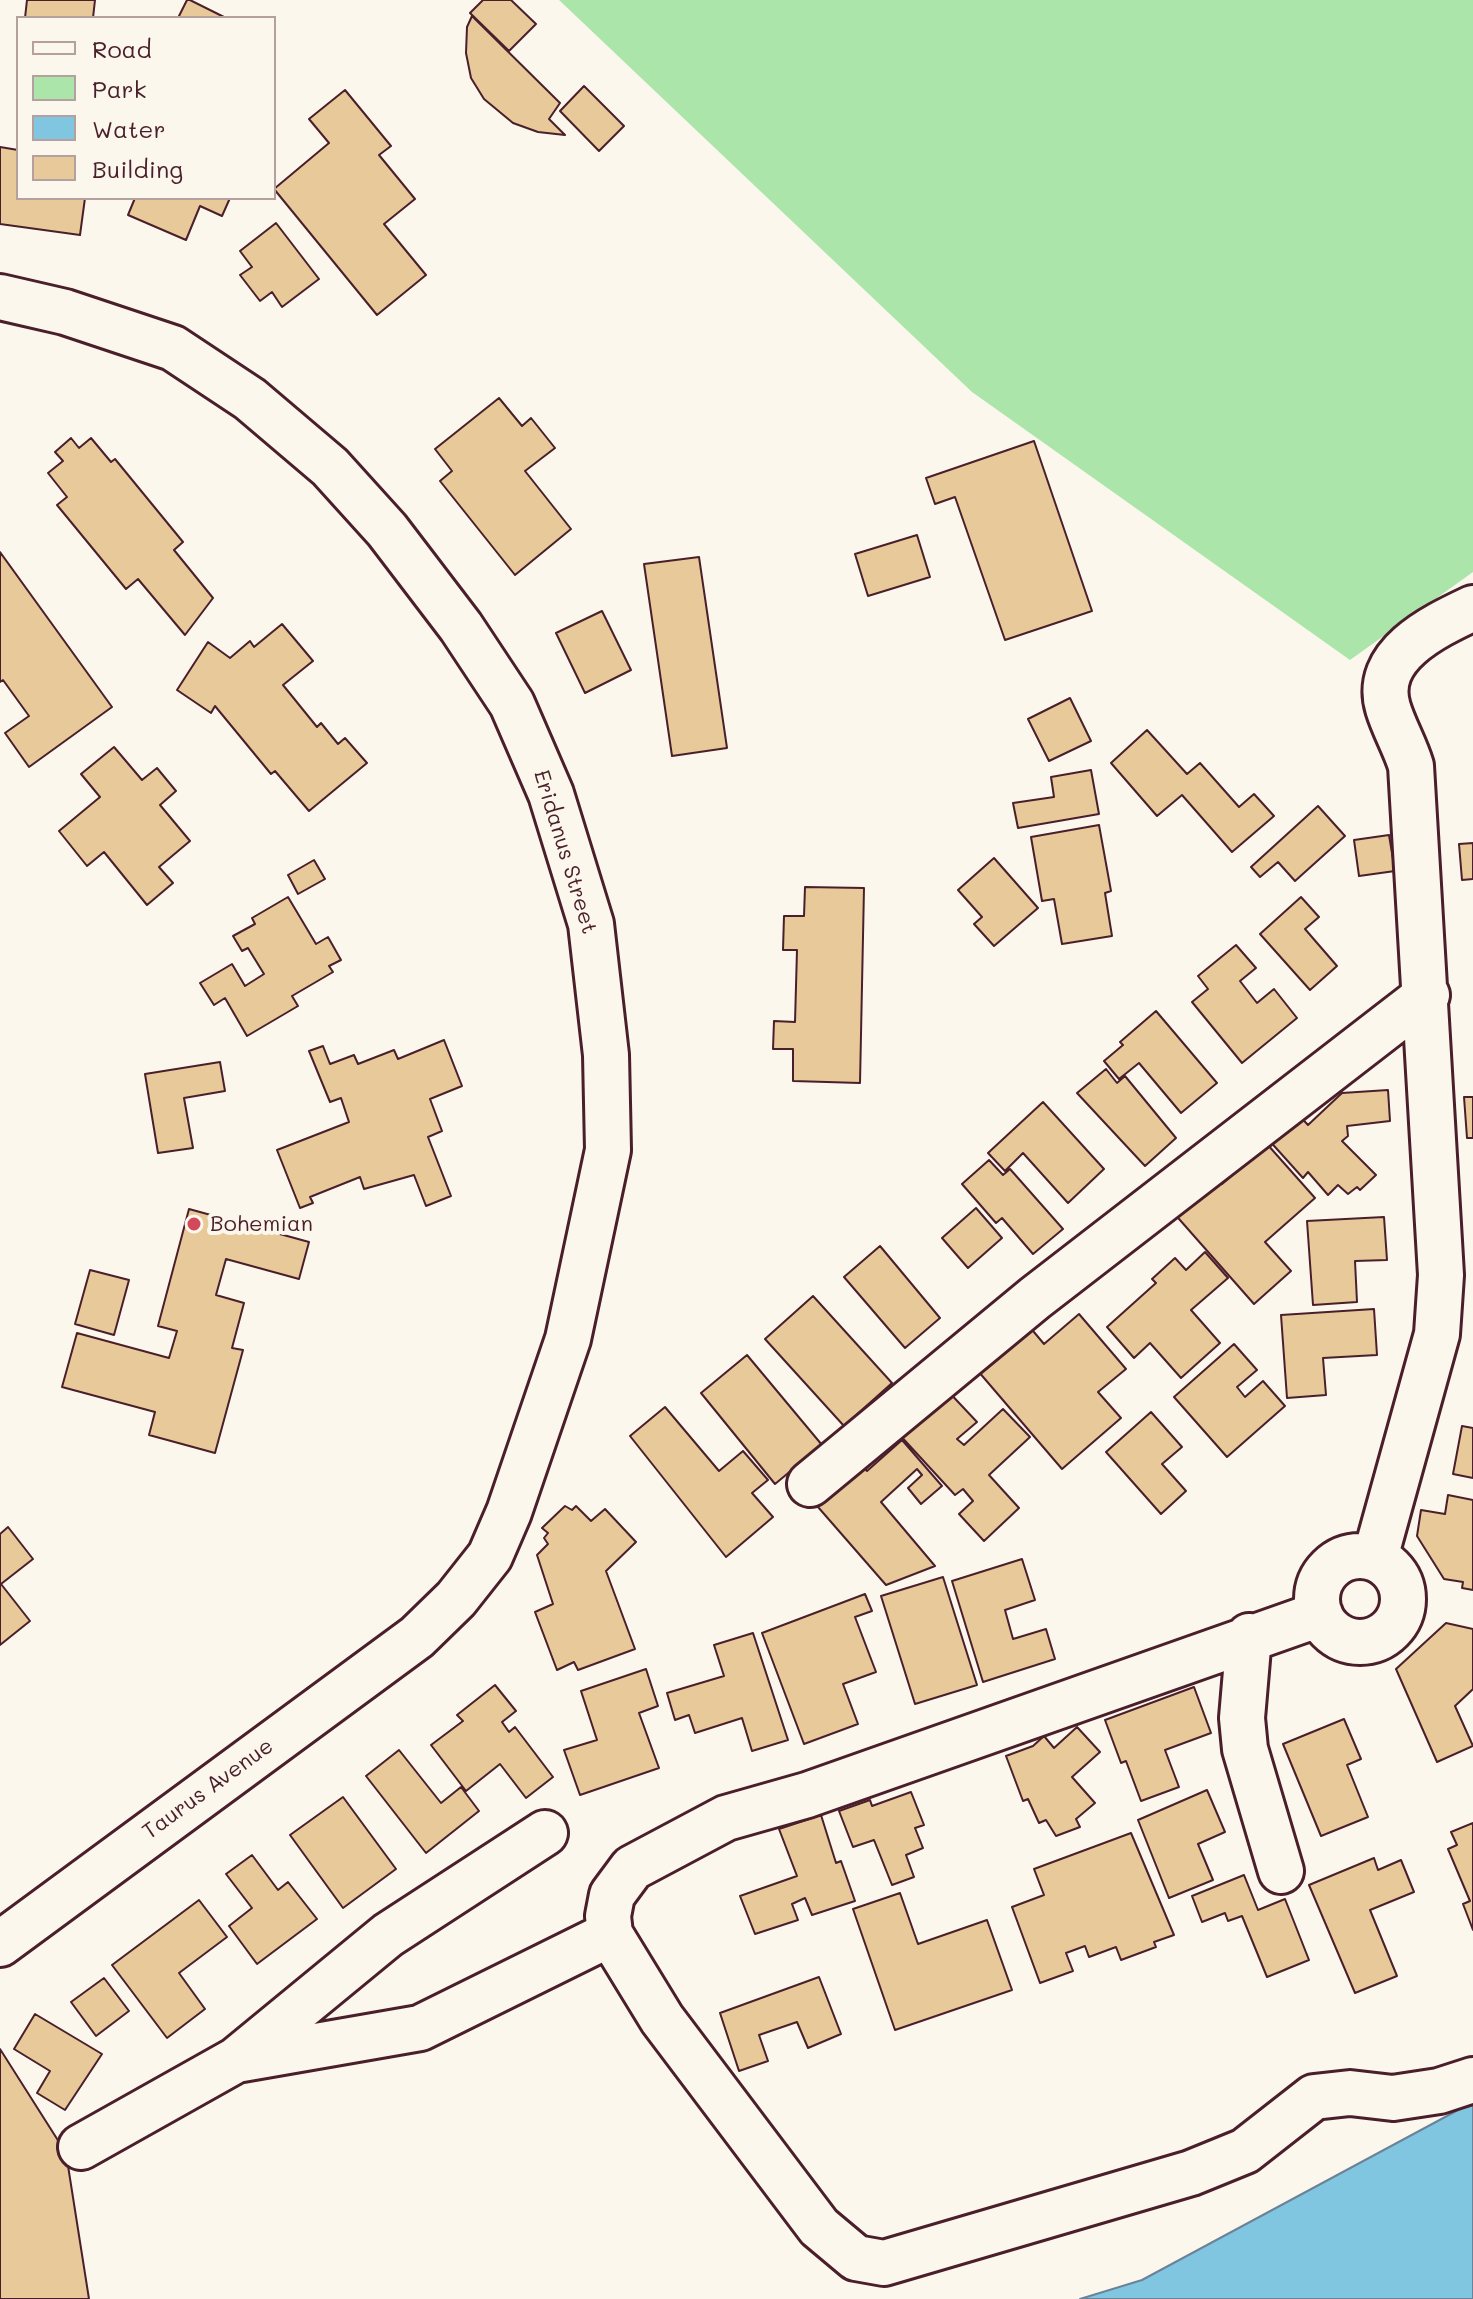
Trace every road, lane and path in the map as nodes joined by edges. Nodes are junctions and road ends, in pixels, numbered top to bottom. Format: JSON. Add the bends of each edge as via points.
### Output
{"nodes":[{"id":1,"x":0,"y":297,"type":"edge"},
{"id":2,"x":1473,"y":608,"type":"edge"},
{"id":3,"x":1427,"y":995,"type":"junction"},
{"id":4,"x":810,"y":1484,"type":"dead end"},
{"id":5,"x":1375,"y":1558,"type":"junction"},
{"id":6,"x":1320,"y":1614,"type":"junction"},
{"id":7,"x":1249,"y":1636,"type":"junction"},
{"id":8,"x":417,"y":1637,"type":"joint"},
{"id":9,"x":545,"y":1833,"type":"dead end"},
{"id":10,"x":1281,"y":1871,"type":"dead end"},
{"id":11,"x":610,"y":1934,"type":"junction"},
{"id":12,"x":0,"y":1944,"type":"edge"},
{"id":13,"x":236,"y":2060,"type":"junction"},
{"id":14,"x":1473,"y":2080,"type":"edge"},
{"id":15,"x":81,"y":2147,"type":"dead end"}],
"edges":[{"from":1,"to":8,"type":"street","name":"Eridanus Street","via":[[173,348],[250,399],[330,467],[387,530],[461,627],[512,704],[551,794],[591,924],[606,1055],[608,1150],[568,1339],[509,1512],[490,1556]]},
{"from":2,"to":3,"type":"street","via":[[1409,646],[1392,665],[1384,689],[1411,766]]},
{"from":3,"to":4,"type":"street","via":[[1035,1298]]},
{"from":3,"to":5,"type":"street","via":[[1441,1275],[1437,1334]]},
{"from":5,"to":6,"type":"street","via":[[1348,1557],[1325,1574],[1317,1600]]},
{"from":5,"to":6,"type":"street","via":[[1388,1565],[1403,1590],[1399,1618],[1390,1630],[1366,1642],[1351,1641],[1338,1636]]},
{"from":6,"to":7,"type":"street"},
{"from":7,"to":10,"type":"street","via":[[1242,1718],[1245,1749]]},
{"from":7,"to":11,"type":"street","via":[[807,1795],[726,1818],[661,1851],[620,1880],[608,1916]]},
{"from":8,"to":12,"type":"street","name":"Taurus Avenue"},
{"from":9,"to":13,"type":"street","via":[[388,1935]]},
{"from":11,"to":13,"type":"street","via":[[420,2028]]},
{"from":11,"to":14,"type":"street","via":[[662,2019],[819,2227],[856,2258],[884,2263],[1191,2173],[1245,2151],[1314,2097],[1350,2093],[1393,2098]]},
{"from":13,"to":15,"type":"street"}]}
